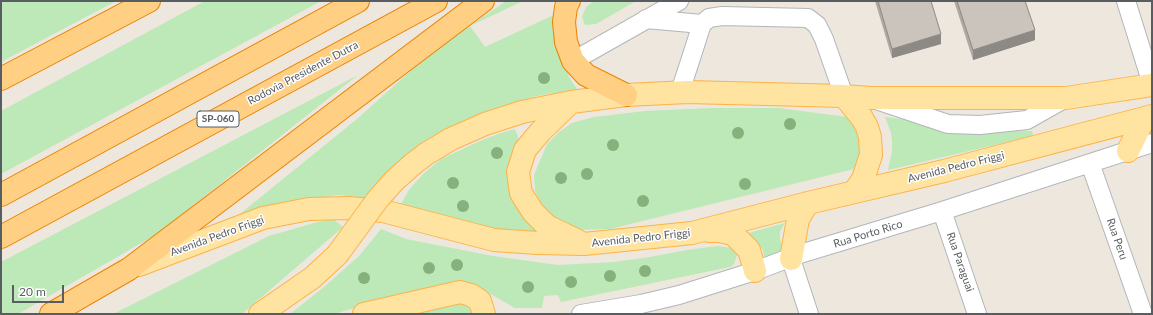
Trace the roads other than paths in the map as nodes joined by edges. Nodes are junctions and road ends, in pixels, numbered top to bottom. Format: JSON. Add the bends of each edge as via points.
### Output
{"nodes":[{"id":1,"x":149,"y":1,"type":"edge"},
{"id":2,"x":358,"y":1,"type":"edge"},
{"id":3,"x":436,"y":1,"type":"edge"},
{"id":4,"x":483,"y":1,"type":"edge"},
{"id":5,"x":569,"y":1,"type":"edge"},
{"id":6,"x":679,"y":1,"type":"edge"},
{"id":7,"x":1126,"y":1,"type":"edge"},
{"id":8,"x":646,"y":19,"type":"junction"},
{"id":9,"x":702,"y":24,"type":"junction"},
{"id":10,"x":573,"y":61,"type":"junction"},
{"id":11,"x":1,"y":79,"type":"edge"},
{"id":12,"x":1152,"y":84,"type":"edge"},
{"id":13,"x":680,"y":92,"type":"junction"},
{"id":14,"x":626,"y":95,"type":"junction"},
{"id":15,"x":844,"y":96,"type":"junction"},
{"id":16,"x":571,"y":102,"type":"junction"},
{"id":17,"x":1148,"y":118,"type":"edge"},
{"id":18,"x":1152,"y":143,"type":"edge"},
{"id":19,"x":1128,"y":151,"type":"junction"},
{"id":20,"x":1090,"y":163,"type":"junction"},
{"id":21,"x":854,"y":192,"type":"junction"},
{"id":22,"x":1,"y":195,"type":"edge"},
{"id":23,"x":808,"y":203,"type":"junction"},
{"id":24,"x":942,"y":211,"type":"junction"},
{"id":25,"x":692,"y":233,"type":"junction"},
{"id":26,"x":1,"y":237,"type":"edge"},
{"id":27,"x":584,"y":244,"type":"junction"},
{"id":28,"x":791,"y":259,"type":"junction"},
{"id":29,"x":129,"y":269,"type":"junction"},
{"id":30,"x":755,"y":271,"type":"junction"},
{"id":31,"x":642,"y":309,"type":"edge"},
{"id":32,"x":51,"y":314,"type":"edge"},
{"id":33,"x":260,"y":314,"type":"edge"},
{"id":34,"x":364,"y":314,"type":"edge"},
{"id":35,"x":484,"y":314,"type":"edge"},
{"id":36,"x":581,"y":314,"type":"edge"},
{"id":37,"x":809,"y":314,"type":"edge"},
{"id":38,"x":977,"y":314,"type":"edge"},
{"id":39,"x":1143,"y":314,"type":"edge"}],
"edges":[{"from":1,"to":11,"type":"highway"},
{"from":2,"to":22,"type":"highway"},
{"from":3,"to":26,"type":"highway","name":"Rodovia Presidente Dutra","number":"SP-060"},
{"from":4,"to":29,"type":"highway"},
{"from":5,"to":10,"type":"highway","via":[[566,7],[565,29],[566,42]]},
{"from":6,"to":8,"type":"street"},
{"from":7,"to":12,"type":"street"},
{"from":8,"to":9,"type":"street"},
{"from":8,"to":10,"type":"street"},
{"from":9,"to":13,"type":"street"},
{"from":9,"to":15,"type":"street","via":[[709,18],[722,16],[808,18],[817,25],[824,39]]},
{"from":10,"to":14,"type":"highway","via":[[586,75]]},
{"from":12,"to":15,"type":"main road","via":[[1066,98]]},
{"from":13,"to":14,"type":"main road"},
{"from":13,"to":15,"type":"main road"},
{"from":14,"to":16,"type":"main road"},
{"from":15,"to":21,"type":"main road","via":[[862,118],[870,137],[871,155],[863,179]]},
{"from":16,"to":27,"type":"main road","via":[[525,150],[518,172],[521,193],[533,212],[547,226]]},
{"from":16,"to":33,"type":"main road","bridge":true,"via":[[522,112],[485,124],[451,139],[426,154],[394,181],[378,199],[337,255],[312,278]]},
{"from":17,"to":19,"type":"main road"},
{"from":17,"to":21,"type":"main road","name":"Avenida Pedro Friggi"},
{"from":18,"to":19,"type":"street","name":"Rua Porto Rico"},
{"from":19,"to":20,"type":"street","name":"Rua Porto Rico"},
{"from":20,"to":24,"type":"street","name":"Rua Porto Rico"},
{"from":20,"to":39,"type":"street","name":"Rua Peru"},
{"from":21,"to":23,"type":"main road","name":"Avenida Pedro Friggi"},
{"from":23,"to":25,"type":"main road","name":"Avenida Pedro Friggi"},
{"from":23,"to":28,"type":"main road","via":[[798,219]]},
{"from":24,"to":28,"type":"street","name":"Rua Porto Rico","via":[[800,254]]},
{"from":24,"to":38,"type":"street","name":"Rua Paraguai"},
{"from":25,"to":27,"type":"main road","name":"Avenida Pedro Friggi"},
{"from":25,"to":30,"type":"main road","via":[[719,231],[733,234],[749,250]]},
{"from":27,"to":29,"type":"main road","name":"Avenida Pedro Friggi","via":[[494,240],[383,211],[349,208],[309,209],[263,218]]},
{"from":28,"to":30,"type":"street","name":"Rua Porto Rico"},
{"from":28,"to":37,"type":"street"},
{"from":29,"to":32,"type":"highway"},
{"from":30,"to":31,"type":"street","name":"Rua Porto Rico"},
{"from":31,"to":36,"type":"street","name":"Rua Porto Rico"},
{"from":34,"to":35,"type":"main road","via":[[460,292],[480,301]]}]}
